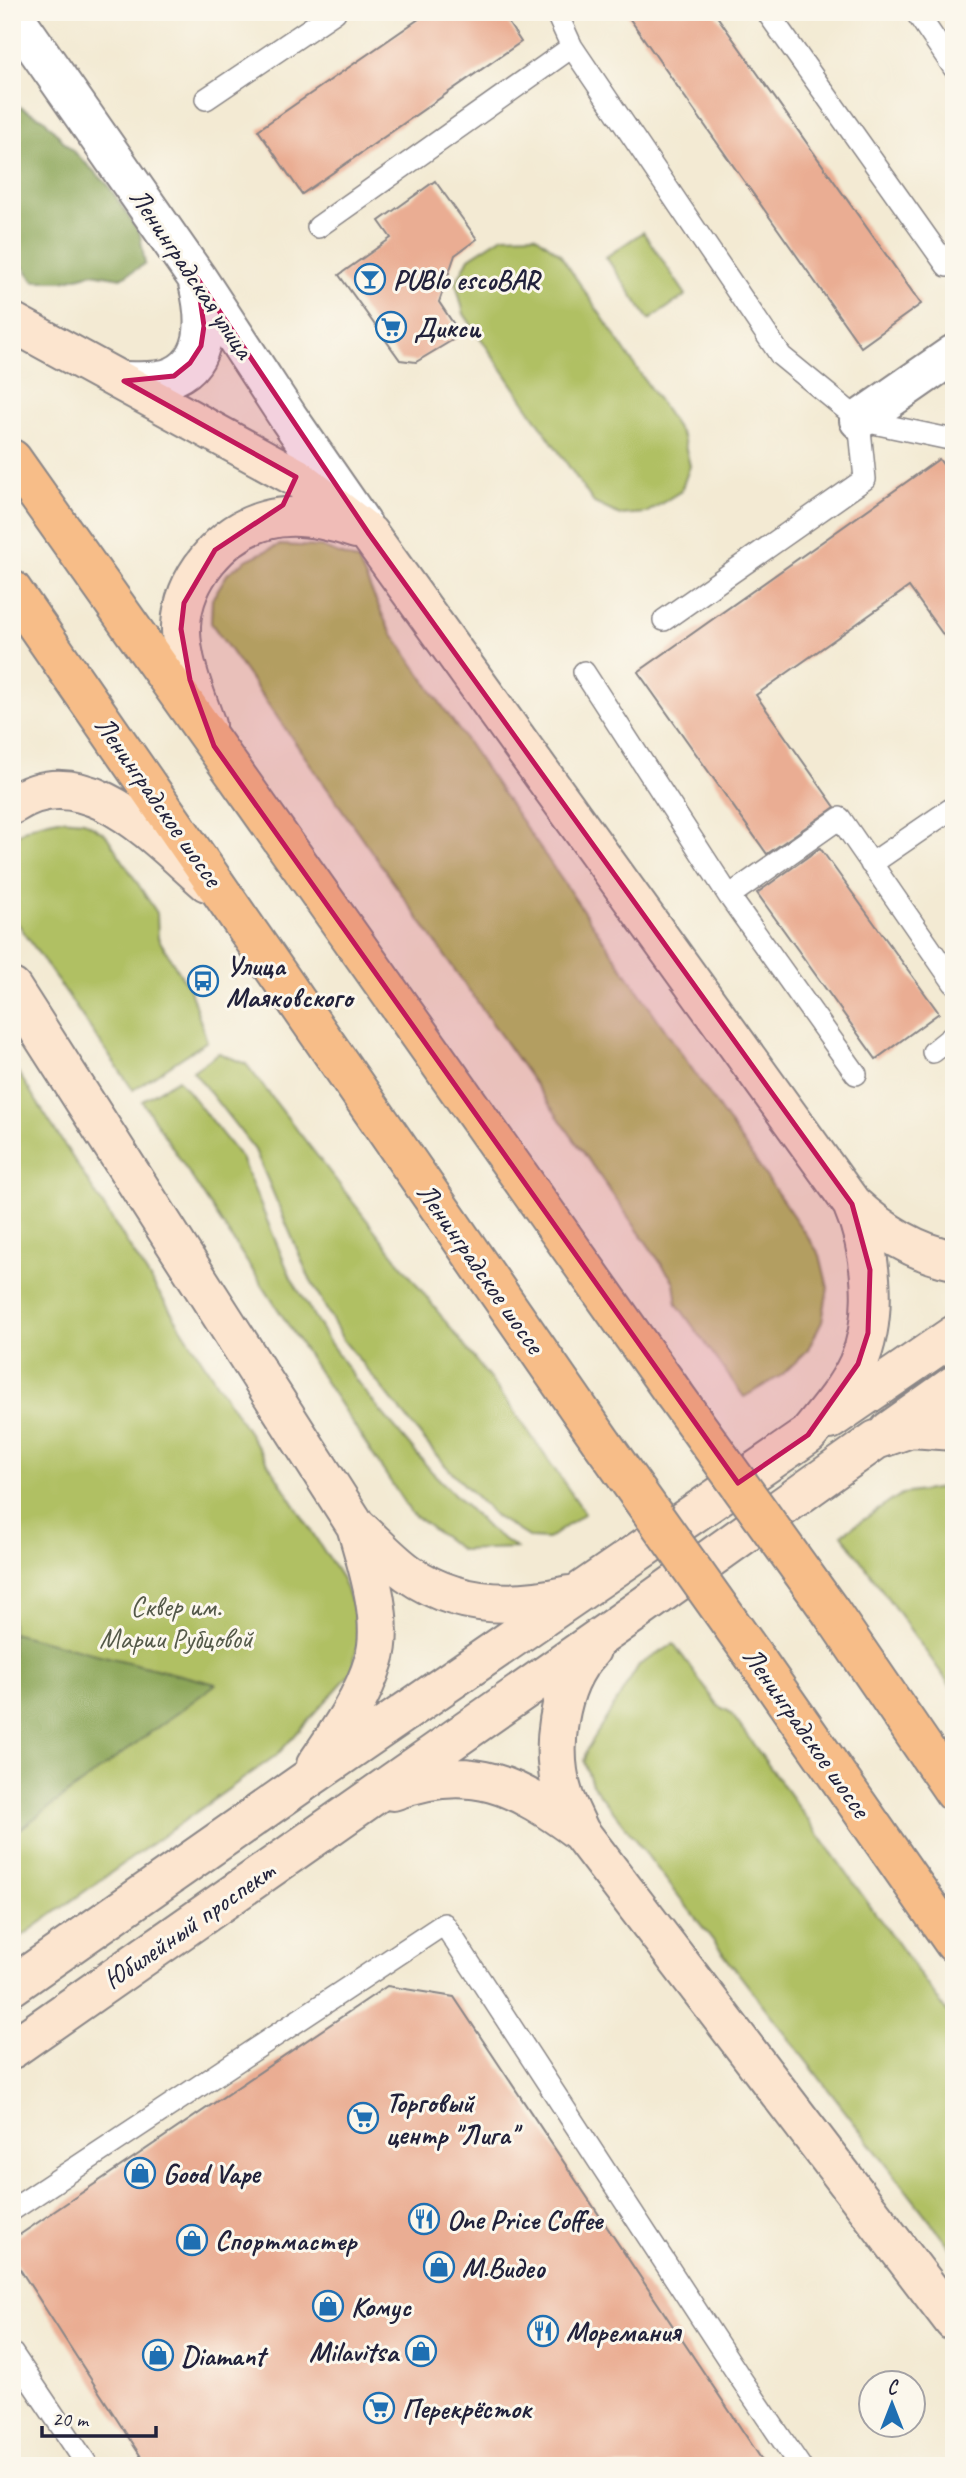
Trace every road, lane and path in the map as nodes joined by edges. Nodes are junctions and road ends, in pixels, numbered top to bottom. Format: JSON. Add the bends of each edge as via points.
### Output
{"nodes":[{"id":1,"x":335,"y":12,"type":"edge"},
{"id":2,"x":556,"y":12,"type":"edge"},
{"id":3,"x":767,"y":12,"type":"edge"},
{"id":4,"x":916,"y":12,"type":"edge"},
{"id":5,"x":12,"y":13,"type":"edge"},
{"id":6,"x":572,"y":47,"type":"junction"},
{"id":7,"x":954,"y":68,"type":"edge"},
{"id":8,"x":206,"y":99,"type":"dead end"},
{"id":9,"x":318,"y":227,"type":"dead end"},
{"id":10,"x":947,"y":266,"type":"dead end"},
{"id":11,"x":197,"y":278,"type":"junction"},
{"id":12,"x":12,"y":322,"type":"edge"},
{"id":13,"x":954,"y":354,"type":"edge"},
{"id":14,"x":124,"y":381,"type":"junction"},
{"id":15,"x":288,"y":417,"type":"junction"},
{"id":16,"x":859,"y":420,"type":"junction"},
{"id":17,"x":954,"y":440,"type":"edge"},
{"id":18,"x":12,"y":459,"type":"edge"},
{"id":19,"x":296,"y":477,"type":"junction"},
{"id":20,"x":268,"y":519,"type":"junction"},
{"id":21,"x":369,"y":534,"type":"junction"},
{"id":22,"x":12,"y":590,"type":"edge"},
{"id":23,"x":664,"y":620,"type":"dead end"},
{"id":24,"x":584,"y":672,"type":"dead end"},
{"id":25,"x":214,"y":746,"type":"junction"},
{"id":26,"x":12,"y":805,"type":"edge"},
{"id":27,"x":954,"y":807,"type":"edge"},
{"id":28,"x":871,"y":864,"type":"junction"},
{"id":29,"x":729,"y":896,"type":"junction"},
{"id":30,"x":227,"y":898,"type":"junction"},
{"id":31,"x":954,"y":983,"type":"edge"},
{"id":32,"x":12,"y":988,"type":"edge"},
{"id":33,"x":954,"y":1035,"type":"edge"},
{"id":34,"x":933,"y":1052,"type":"dead end"},
{"id":35,"x":856,"y":1074,"type":"dead end"},
{"id":36,"x":852,"y":1204,"type":"junction"},
{"id":37,"x":954,"y":1260,"type":"edge"},
{"id":38,"x":954,"y":1335,"type":"edge"},
{"id":39,"x":954,"y":1385,"type":"edge"},
{"id":40,"x":954,"y":1431,"type":"edge"},
{"id":41,"x":808,"y":1435,"type":"junction"},
{"id":42,"x":876,"y":1440,"type":"junction"},
{"id":43,"x":356,"y":1526,"type":"junction"},
{"id":44,"x":582,"y":1592,"type":"junction"},
{"id":45,"x":612,"y":1628,"type":"junction"},
{"id":46,"x":305,"y":1781,"type":"junction"},
{"id":47,"x":954,"y":1792,"type":"edge"},
{"id":48,"x":365,"y":1802,"type":"junction"},
{"id":49,"x":580,"y":1832,"type":"junction"},
{"id":50,"x":954,"y":1943,"type":"edge"},
{"id":51,"x":12,"y":1986,"type":"edge"},
{"id":52,"x":12,"y":2049,"type":"edge"},
{"id":53,"x":12,"y":2210,"type":"edge"},
{"id":54,"x":954,"y":2322,"type":"edge"},
{"id":55,"x":12,"y":2353,"type":"edge"},
{"id":56,"x":88,"y":2466,"type":"edge"},
{"id":57,"x":800,"y":2466,"type":"edge"}],
"edges":[{"from":1,"to":8,"type":"lane"},
{"from":2,"to":6,"type":"lane"},
{"from":3,"to":10,"type":"lane"},
{"from":4,"to":7,"type":"lane"},
{"from":5,"to":11,"type":"street","name":"Ленинградская улица"},
{"from":6,"to":9,"type":"lane"},
{"from":6,"to":16,"type":"lane","via":[[780,356]]},
{"from":11,"to":14,"type":"street","via":[[204,326],[201,346],[190,363],[174,376]]},
{"from":11,"to":15,"type":"street","name":"Ленинградская улица"},
{"from":12,"to":14,"type":"main road"},
{"from":13,"to":16,"type":"street"},
{"from":14,"to":19,"type":"main road"},
{"from":15,"to":19,"type":"street"},
{"from":15,"to":21,"type":"street","name":"Ленинградская улица"},
{"from":16,"to":17,"type":"lane"},
{"from":16,"to":23,"type":"lane","via":[[865,479]]},
{"from":18,"to":25,"type":"highway"},
{"from":19,"to":20,"type":"street","via":[[283,505]]},
{"from":19,"to":21,"type":"main road"},
{"from":20,"to":21,"type":"main road","via":[[333,521]]},
{"from":20,"to":25,"type":"main road","via":[[215,550],[184,603],[181,629],[190,680]]},
{"from":21,"to":36,"type":"main road"},
{"from":22,"to":30,"type":"highway","name":"Ленинградское шоссе"},
{"from":24,"to":29,"type":"lane"},
{"from":25,"to":47,"type":"highway","bridge":true,"via":[[831,1612]]},
{"from":26,"to":30,"type":"main road","via":[[52,789],[99,799],[137,822]]},
{"from":27,"to":28,"type":"lane"},
{"from":28,"to":29,"type":"lane","via":[[839,818]]},
{"from":28,"to":31,"type":"lane"},
{"from":29,"to":35,"type":"lane"},
{"from":30,"to":50,"type":"highway","name":"Ленинградское шоссе","bridge":true},
{"from":32,"to":43,"type":"main road"},
{"from":33,"to":34,"type":"lane"},
{"from":36,"to":37,"type":"main road","via":[[896,1237]]},
{"from":36,"to":41,"type":"main road","via":[[870,1270],[868,1333],[858,1364]]},
{"from":38,"to":41,"type":"main road"},
{"from":39,"to":42,"type":"main road"},
{"from":40,"to":42,"type":"main road","via":[[911,1428]]},
{"from":41,"to":44,"type":"main road","name":"Юбилейный проспект"},
{"from":42,"to":45,"type":"main road"},
{"from":43,"to":44,"type":"main road","via":[[406,1572],[449,1595],[517,1602]]},
{"from":43,"to":46,"type":"main road","via":[[376,1611],[375,1658],[340,1730]]},
{"from":44,"to":46,"type":"main road","name":"Юбилейный проспект"},
{"from":45,"to":48,"type":"main road"},
{"from":45,"to":49,"type":"main road","via":[[585,1656],[568,1684],[558,1723],[564,1796]]},
{"from":46,"to":51,"type":"main road","name":"Юбилейный проспект"},
{"from":48,"to":49,"type":"main road","via":[[436,1779],[476,1779],[515,1789]]},
{"from":48,"to":52,"type":"main road","name":"Юбилейный проспект"},
{"from":49,"to":54,"type":"main road"},
{"from":53,"to":57,"type":"lane","via":[[444,1924]]},
{"from":55,"to":56,"type":"lane"}]}
